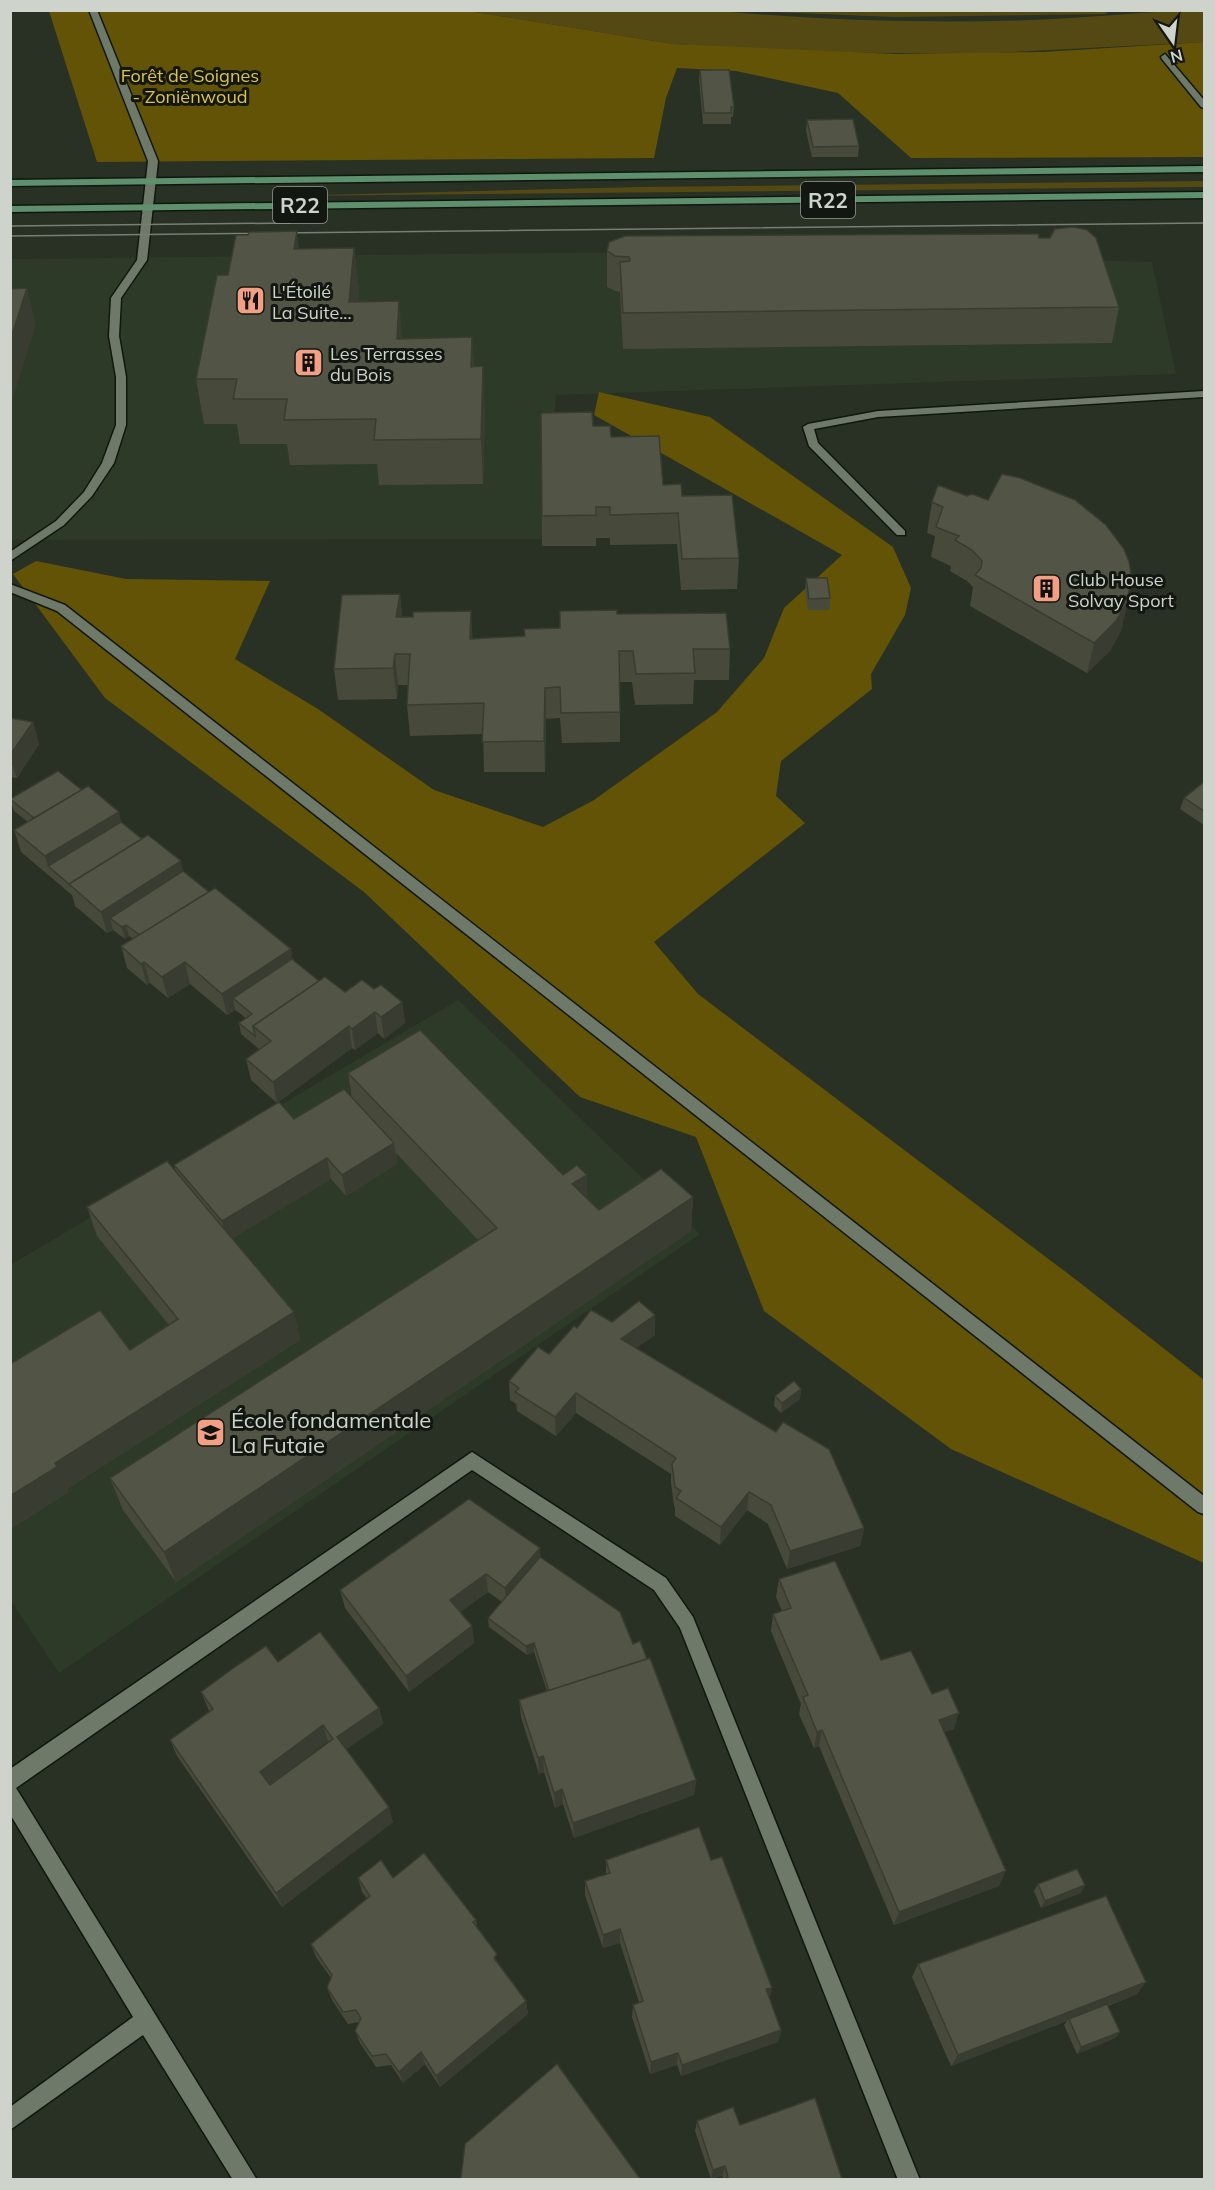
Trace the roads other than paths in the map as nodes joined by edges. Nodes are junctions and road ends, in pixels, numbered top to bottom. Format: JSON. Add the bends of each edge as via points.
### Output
{"nodes":[{"id":1,"x":93,"y":10,"type":"edge"},
{"id":2,"x":1165,"y":57,"type":"dead end"},
{"id":3,"x":1204,"y":105,"type":"edge"},
{"id":4,"x":1204,"y":170,"type":"edge"},
{"id":5,"x":10,"y":183,"type":"edge"},
{"id":6,"x":151,"y":183,"type":"junction"},
{"id":7,"x":1204,"y":195,"type":"edge"},
{"id":8,"x":149,"y":207,"type":"junction"},
{"id":9,"x":10,"y":209,"type":"edge"},
{"id":10,"x":1204,"y":394,"type":"edge"},
{"id":11,"x":901,"y":533,"type":"dead end"},
{"id":12,"x":10,"y":558,"type":"edge"},
{"id":13,"x":10,"y":588,"type":"edge"},
{"id":14,"x":1204,"y":1506,"type":"edge"},
{"id":15,"x":10,"y":1780,"type":"edge"},
{"id":16,"x":10,"y":1795,"type":"edge"},
{"id":17,"x":146,"y":2020,"type":"junction"},
{"id":18,"x":10,"y":2120,"type":"edge"},
{"id":19,"x":246,"y":2180,"type":"edge"},
{"id":20,"x":909,"y":2180,"type":"edge"}],
"edges":[{"from":1,"to":6,"type":"street","via":[[153,161]]},
{"from":2,"to":3,"type":"street"},
{"from":4,"to":6,"type":"main road","number":"R22"},
{"from":5,"to":6,"type":"main road","number":"R22"},
{"from":6,"to":8,"type":"street"},
{"from":7,"to":8,"type":"main road","number":"R22"},
{"from":8,"to":9,"type":"main road","number":"R22"},
{"from":8,"to":12,"type":"street","via":[[142,260],[116,298],[114,336],[121,378],[121,425],[108,463],[88,494],[60,523]]},
{"from":10,"to":11,"type":"street","via":[[878,414],[808,427],[813,444]]},
{"from":13,"to":14,"type":"street","via":[[61,608],[933,1297]]},
{"from":15,"to":20,"type":"street","via":[[472,1460],[660,1584],[687,1623]]},
{"from":16,"to":17,"type":"street"},
{"from":17,"to":18,"type":"street"},
{"from":17,"to":19,"type":"street"}]}
